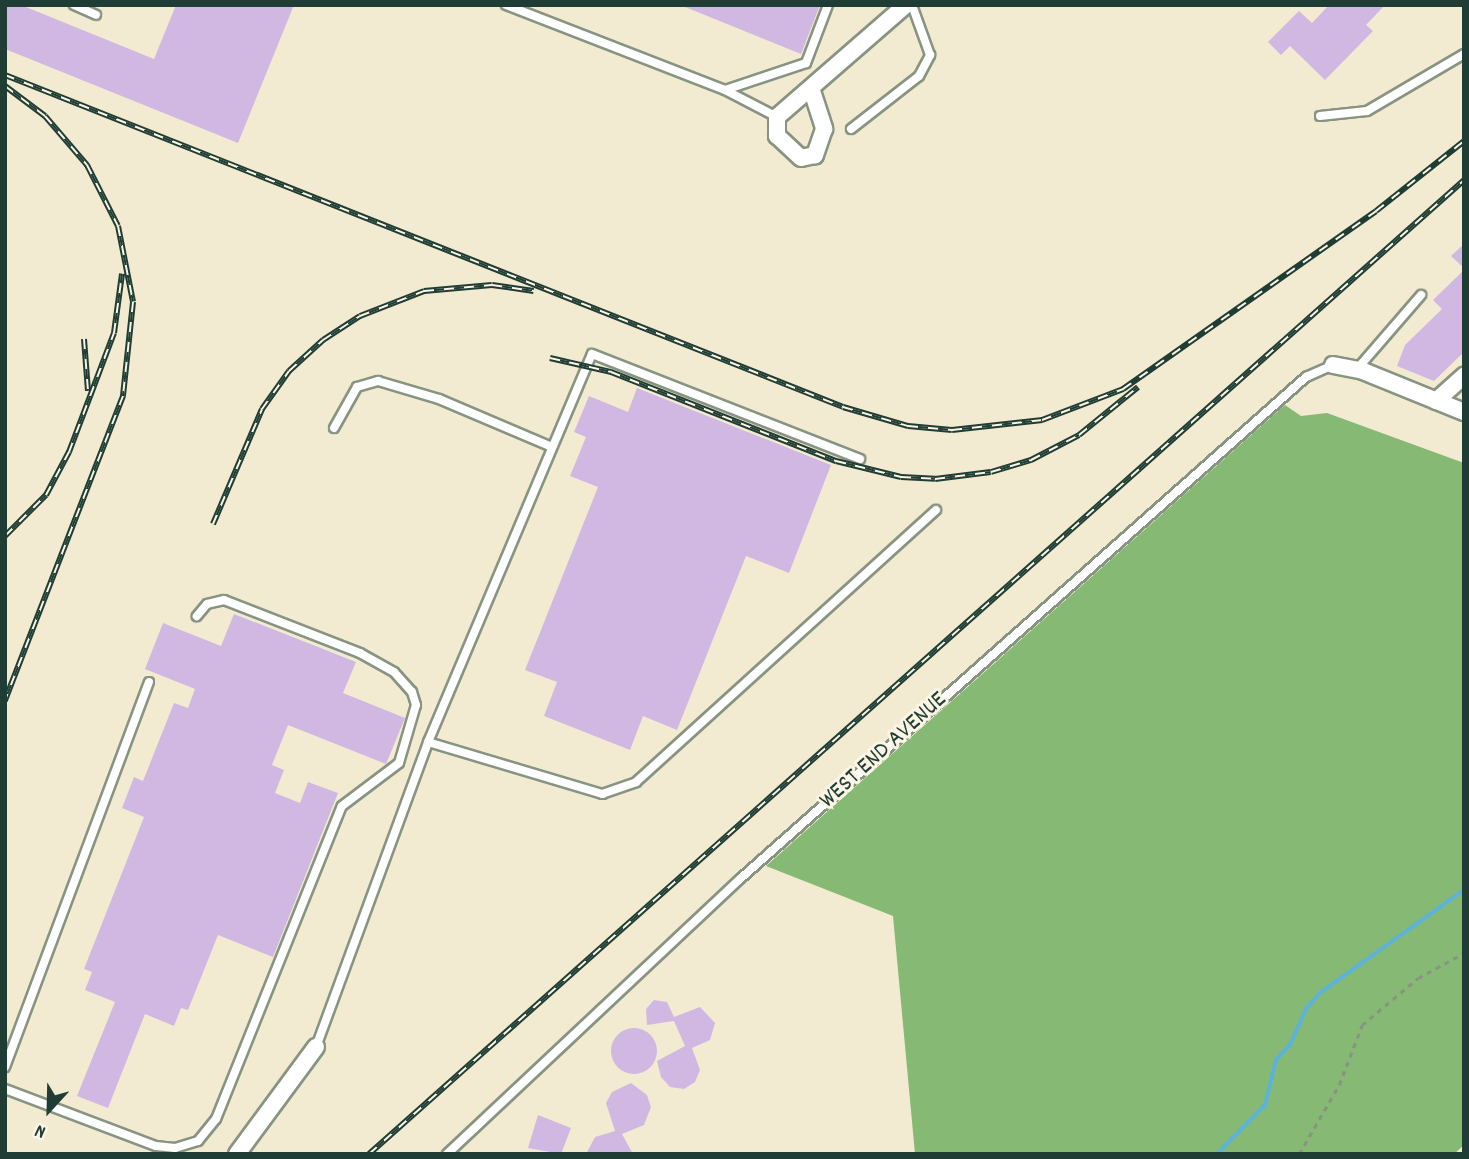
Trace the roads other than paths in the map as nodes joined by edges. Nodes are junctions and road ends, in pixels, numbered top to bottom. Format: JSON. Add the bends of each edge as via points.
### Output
{"nodes":[{"id":1,"x":74,"y":5,"type":"edge"},
{"id":2,"x":506,"y":5,"type":"edge"},
{"id":3,"x":828,"y":5,"type":"edge"},
{"id":4,"x":906,"y":5,"type":"edge"},
{"id":5,"x":912,"y":5,"type":"edge"},
{"id":6,"x":96,"y":15,"type":"dead end"},
{"id":7,"x":1464,"y":54,"type":"edge"},
{"id":8,"x":725,"y":90,"type":"junction"},
{"id":9,"x":812,"y":91,"type":"junction"},
{"id":10,"x":1320,"y":116,"type":"dead end"},
{"id":11,"x":777,"y":117,"type":"junction"},
{"id":12,"x":851,"y":129,"type":"dead end"},
{"id":13,"x":1421,"y":295,"type":"dead end"},
{"id":14,"x":1333,"y":365,"type":"joint"},
{"id":15,"x":1357,"y":369,"type":"junction"},
{"id":16,"x":1464,"y":376,"type":"edge"},
{"id":17,"x":1436,"y":401,"type":"junction"},
{"id":18,"x":1464,"y":412,"type":"edge"},
{"id":19,"x":334,"y":428,"type":"dead end"},
{"id":20,"x":552,"y":447,"type":"junction"},
{"id":21,"x":860,"y":459,"type":"dead end"},
{"id":22,"x":936,"y":510,"type":"dead end"},
{"id":23,"x":197,"y":616,"type":"dead end"},
{"id":24,"x":149,"y":682,"type":"dead end"},
{"id":25,"x":428,"y":742,"type":"junction"},
{"id":26,"x":316,"y":1047,"type":"joint"},
{"id":27,"x":5,"y":1066,"type":"edge"},
{"id":28,"x":5,"y":1089,"type":"edge"},
{"id":29,"x":237,"y":1154,"type":"edge"},
{"id":30,"x":447,"y":1154,"type":"edge"}],
"edges":[{"from":1,"to":6,"type":"lane"},
{"from":2,"to":8,"type":"lane"},
{"from":3,"to":8,"type":"lane","via":[[806,63]]},
{"from":4,"to":9,"type":"street"},
{"from":5,"to":12,"type":"lane","via":[[930,55],[919,76]]},
{"from":7,"to":10,"type":"lane","via":[[1367,111]]},
{"from":8,"to":11,"type":"lane"},
{"from":9,"to":11,"type":"street"},
{"from":9,"to":11,"type":"street","via":[[824,129],[815,155],[801,158],[788,149],[777,136]]},
{"from":13,"to":15,"type":"lane"},
{"from":14,"to":15,"type":"street"},
{"from":14,"to":30,"type":"lane","name":"WEST END AVENUE","via":[[1306,377],[751,869]]},
{"from":15,"to":17,"type":"street"},
{"from":16,"to":17,"type":"street"},
{"from":17,"to":18,"type":"street"},
{"from":19,"to":20,"type":"lane","via":[[357,387],[378,381],[439,399]]},
{"from":20,"to":21,"type":"lane","via":[[592,354]]},
{"from":20,"to":25,"type":"lane"},
{"from":22,"to":25,"type":"lane","via":[[636,782],[602,794]]},
{"from":23,"to":28,"type":"lane","via":[[207,604],[224,600],[360,653],[394,672],[412,692],[416,705],[400,763],[342,806],[216,1119],[198,1141],[156,1146]]},
{"from":24,"to":27,"type":"lane"},
{"from":25,"to":26,"type":"lane"},
{"from":26,"to":29,"type":"street"}]}
